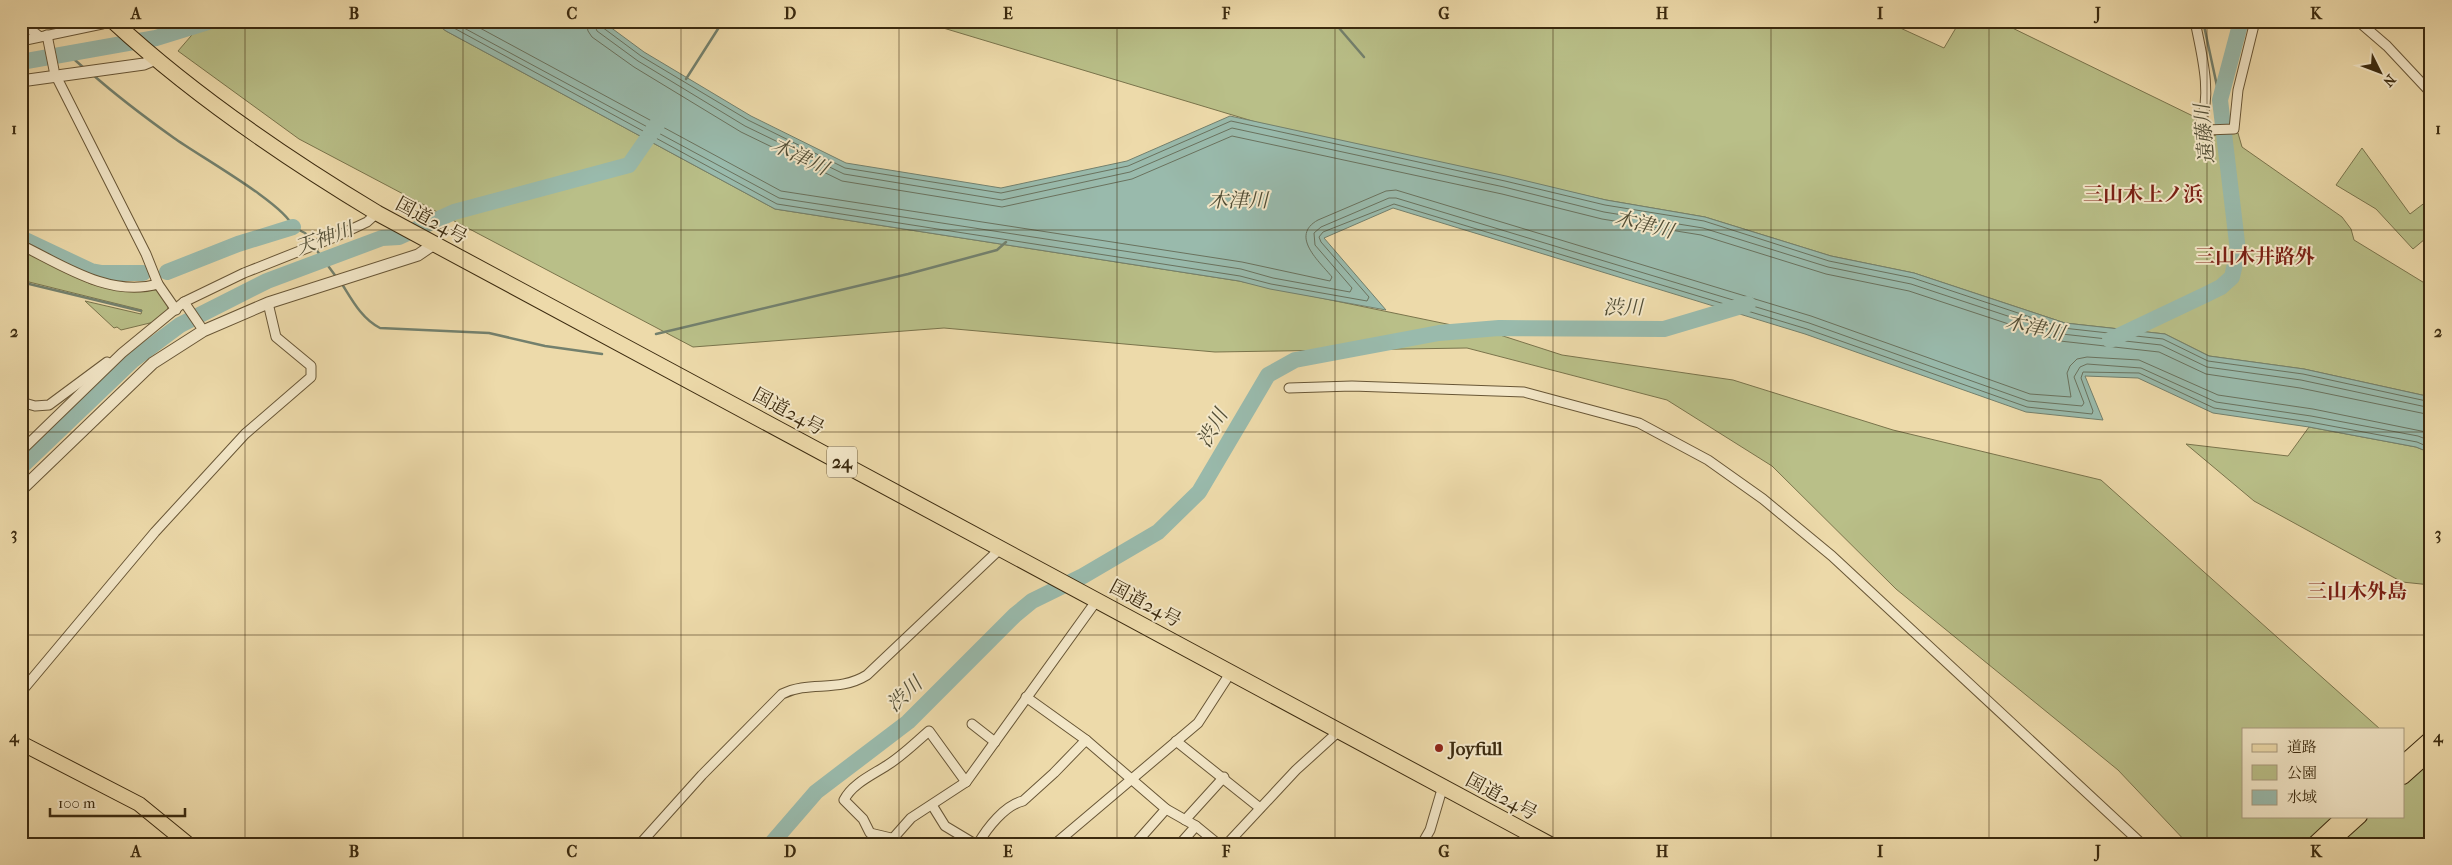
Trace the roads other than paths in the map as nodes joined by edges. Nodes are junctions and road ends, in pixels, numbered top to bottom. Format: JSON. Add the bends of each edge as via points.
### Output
{"nodes":[{"id":1,"x":2195,"y":21,"type":"edge"},
{"id":2,"x":2255,"y":21,"type":"edge"},
{"id":3,"x":2358,"y":21,"type":"edge"},
{"id":4,"x":21,"y":22,"type":"edge"},
{"id":5,"x":112,"y":23,"type":"edge"},
{"id":6,"x":44,"y":37,"type":"junction"},
{"id":7,"x":21,"y":41,"type":"edge"},
{"id":8,"x":153,"y":57,"type":"junction"},
{"id":9,"x":55,"y":73,"type":"junction"},
{"id":10,"x":21,"y":81,"type":"edge"},
{"id":11,"x":2431,"y":94,"type":"edge"},
{"id":12,"x":377,"y":213,"type":"junction"},
{"id":13,"x":434,"y":244,"type":"junction"},
{"id":14,"x":21,"y":245,"type":"edge"},
{"id":15,"x":158,"y":284,"type":"junction"},
{"id":16,"x":185,"y":303,"type":"junction"},
{"id":17,"x":268,"y":303,"type":"junction"},
{"id":18,"x":176,"y":310,"type":"junction"},
{"id":19,"x":202,"y":329,"type":"junction"},
{"id":20,"x":122,"y":353,"type":"junction"},
{"id":21,"x":1289,"y":388,"type":"dead end"},
{"id":22,"x":21,"y":402,"type":"edge"},
{"id":23,"x":21,"y":451,"type":"edge"},
{"id":24,"x":21,"y":490,"type":"edge"},
{"id":25,"x":1000,"y":549,"type":"junction"},
{"id":26,"x":1096,"y":600,"type":"junction"},
{"id":27,"x":1231,"y":672,"type":"junction"},
{"id":28,"x":21,"y":692,"type":"edge"},
{"id":29,"x":1026,"y":697,"type":"junction"},
{"id":30,"x":972,"y":724,"type":"dead end"},
{"id":31,"x":1339,"y":731,"type":"junction"},
{"id":32,"x":2431,"y":738,"type":"edge"},
{"id":33,"x":1086,"y":740,"type":"junction"},
{"id":34,"x":1176,"y":741,"type":"junction"},
{"id":35,"x":995,"y":742,"type":"junction"},
{"id":36,"x":21,"y":743,"type":"edge"},
{"id":37,"x":2431,"y":752,"type":"edge"},
{"id":38,"x":2404,"y":762,"type":"edge"},
{"id":39,"x":2404,"y":776,"type":"edge"},
{"id":40,"x":1224,"y":777,"type":"junction"},
{"id":41,"x":1130,"y":779,"type":"junction"},
{"id":42,"x":966,"y":782,"type":"junction"},
{"id":43,"x":1443,"y":786,"type":"junction"},
{"id":44,"x":932,"y":805,"type":"junction"},
{"id":45,"x":1260,"y":808,"type":"junction"},
{"id":46,"x":1166,"y":809,"type":"junction"},
{"id":47,"x":2342,"y":818,"type":"edge"},
{"id":48,"x":2358,"y":818,"type":"edge"},
{"id":49,"x":1185,"y":820,"type":"junction"},
{"id":50,"x":1196,"y":826,"type":"junction"},
{"id":51,"x":890,"y":841,"type":"edge"},
{"id":52,"x":2138,"y":842,"type":"edge"},
{"id":53,"x":188,"y":844,"type":"edge"},
{"id":54,"x":640,"y":844,"type":"edge"},
{"id":55,"x":976,"y":844,"type":"edge"},
{"id":56,"x":1055,"y":844,"type":"edge"},
{"id":57,"x":1135,"y":844,"type":"edge"},
{"id":58,"x":1180,"y":844,"type":"edge"},
{"id":59,"x":1218,"y":844,"type":"edge"},
{"id":60,"x":1227,"y":844,"type":"edge"},
{"id":61,"x":1422,"y":844,"type":"edge"},
{"id":62,"x":1549,"y":844,"type":"edge"},
{"id":63,"x":2314,"y":844,"type":"edge"},
{"id":64,"x":2329,"y":844,"type":"edge"}],
"edges":[{"from":1,"to":2,"type":"street","via":[[2205,92],[2200,125],[2206,130],[2234,129],[2238,90]]},
{"from":3,"to":11,"type":"street","via":[[2387,46]]},
{"from":4,"to":6,"type":"street"},
{"from":5,"to":6,"type":"street"},
{"from":5,"to":8,"type":"highway","name":"国道24号","number":"24"},
{"from":6,"to":7,"type":"street"},
{"from":6,"to":9,"type":"street"},
{"from":8,"to":9,"type":"street","via":[[144,64]]},
{"from":8,"to":12,"type":"highway","name":"国道24号","number":"24","via":[[209,102],[303,168]]},
{"from":9,"to":10,"type":"street"},
{"from":9,"to":15,"type":"street"},
{"from":12,"to":13,"type":"highway","name":"国道24号","number":"24"},
{"from":12,"to":16,"type":"street","via":[[367,222],[244,273]]},
{"from":13,"to":17,"type":"street","via":[[418,255]]},
{"from":13,"to":25,"type":"highway","name":"国道24号","number":"24"},
{"from":14,"to":15,"type":"street","via":[[100,282],[121,286]]},
{"from":15,"to":18,"type":"street"},
{"from":16,"to":18,"type":"street"},
{"from":16,"to":19,"type":"street"},
{"from":17,"to":19,"type":"street"},
{"from":17,"to":28,"type":"street","via":[[276,337],[311,366],[311,377],[245,434],[155,532]]},
{"from":18,"to":20,"type":"street"},
{"from":19,"to":24,"type":"street","via":[[153,363]]},
{"from":20,"to":22,"type":"street","via":[[49,405]]},
{"from":20,"to":23,"type":"street"},
{"from":21,"to":52,"type":"street","via":[[1352,386],[1524,392],[1640,423],[1708,460],[1763,499],[1832,556]]},
{"from":25,"to":26,"type":"highway","name":"国道24号","number":"24"},
{"from":25,"to":54,"type":"street","via":[[867,675],[844,685],[806,687],[782,694]]},
{"from":26,"to":27,"type":"highway","name":"国道24号","number":"24"},
{"from":26,"to":29,"type":"street"},
{"from":27,"to":31,"type":"highway","name":"国道24号","number":"24"},
{"from":27,"to":34,"type":"street","via":[[1198,723]]},
{"from":29,"to":33,"type":"street"},
{"from":29,"to":35,"type":"street"},
{"from":30,"to":35,"type":"street"},
{"from":31,"to":43,"type":"highway","name":"国道24号","number":"24"},
{"from":31,"to":45,"type":"street"},
{"from":32,"to":38,"type":"main road"},
{"from":33,"to":41,"type":"street"},
{"from":33,"to":55,"type":"street","via":[[1054,774],[1023,801],[998,817]]},
{"from":34,"to":40,"type":"street"},
{"from":34,"to":41,"type":"street"},
{"from":35,"to":42,"type":"street"},
{"from":36,"to":53,"type":"main road","via":[[139,804]]},
{"from":37,"to":39,"type":"main road"},
{"from":40,"to":45,"type":"street"},
{"from":40,"to":49,"type":"street"},
{"from":41,"to":46,"type":"street"},
{"from":41,"to":56,"type":"street"},
{"from":42,"to":44,"type":"street"},
{"from":42,"to":51,"type":"street","via":[[929,731],[887,766],[876,771],[844,800],[863,819],[870,833]]},
{"from":43,"to":61,"type":"street","via":[[1430,830]]},
{"from":43,"to":62,"type":"highway","name":"国道24号","number":"24"},
{"from":44,"to":51,"type":"street","via":[[911,818]]},
{"from":44,"to":55,"type":"street","via":[[945,826]]},
{"from":45,"to":60,"type":"street"},
{"from":46,"to":49,"type":"street"},
{"from":46,"to":57,"type":"street"},
{"from":47,"to":63,"type":"main road"},
{"from":48,"to":64,"type":"main road"},
{"from":49,"to":50,"type":"street"},
{"from":50,"to":58,"type":"street"},
{"from":50,"to":59,"type":"street"}]}
